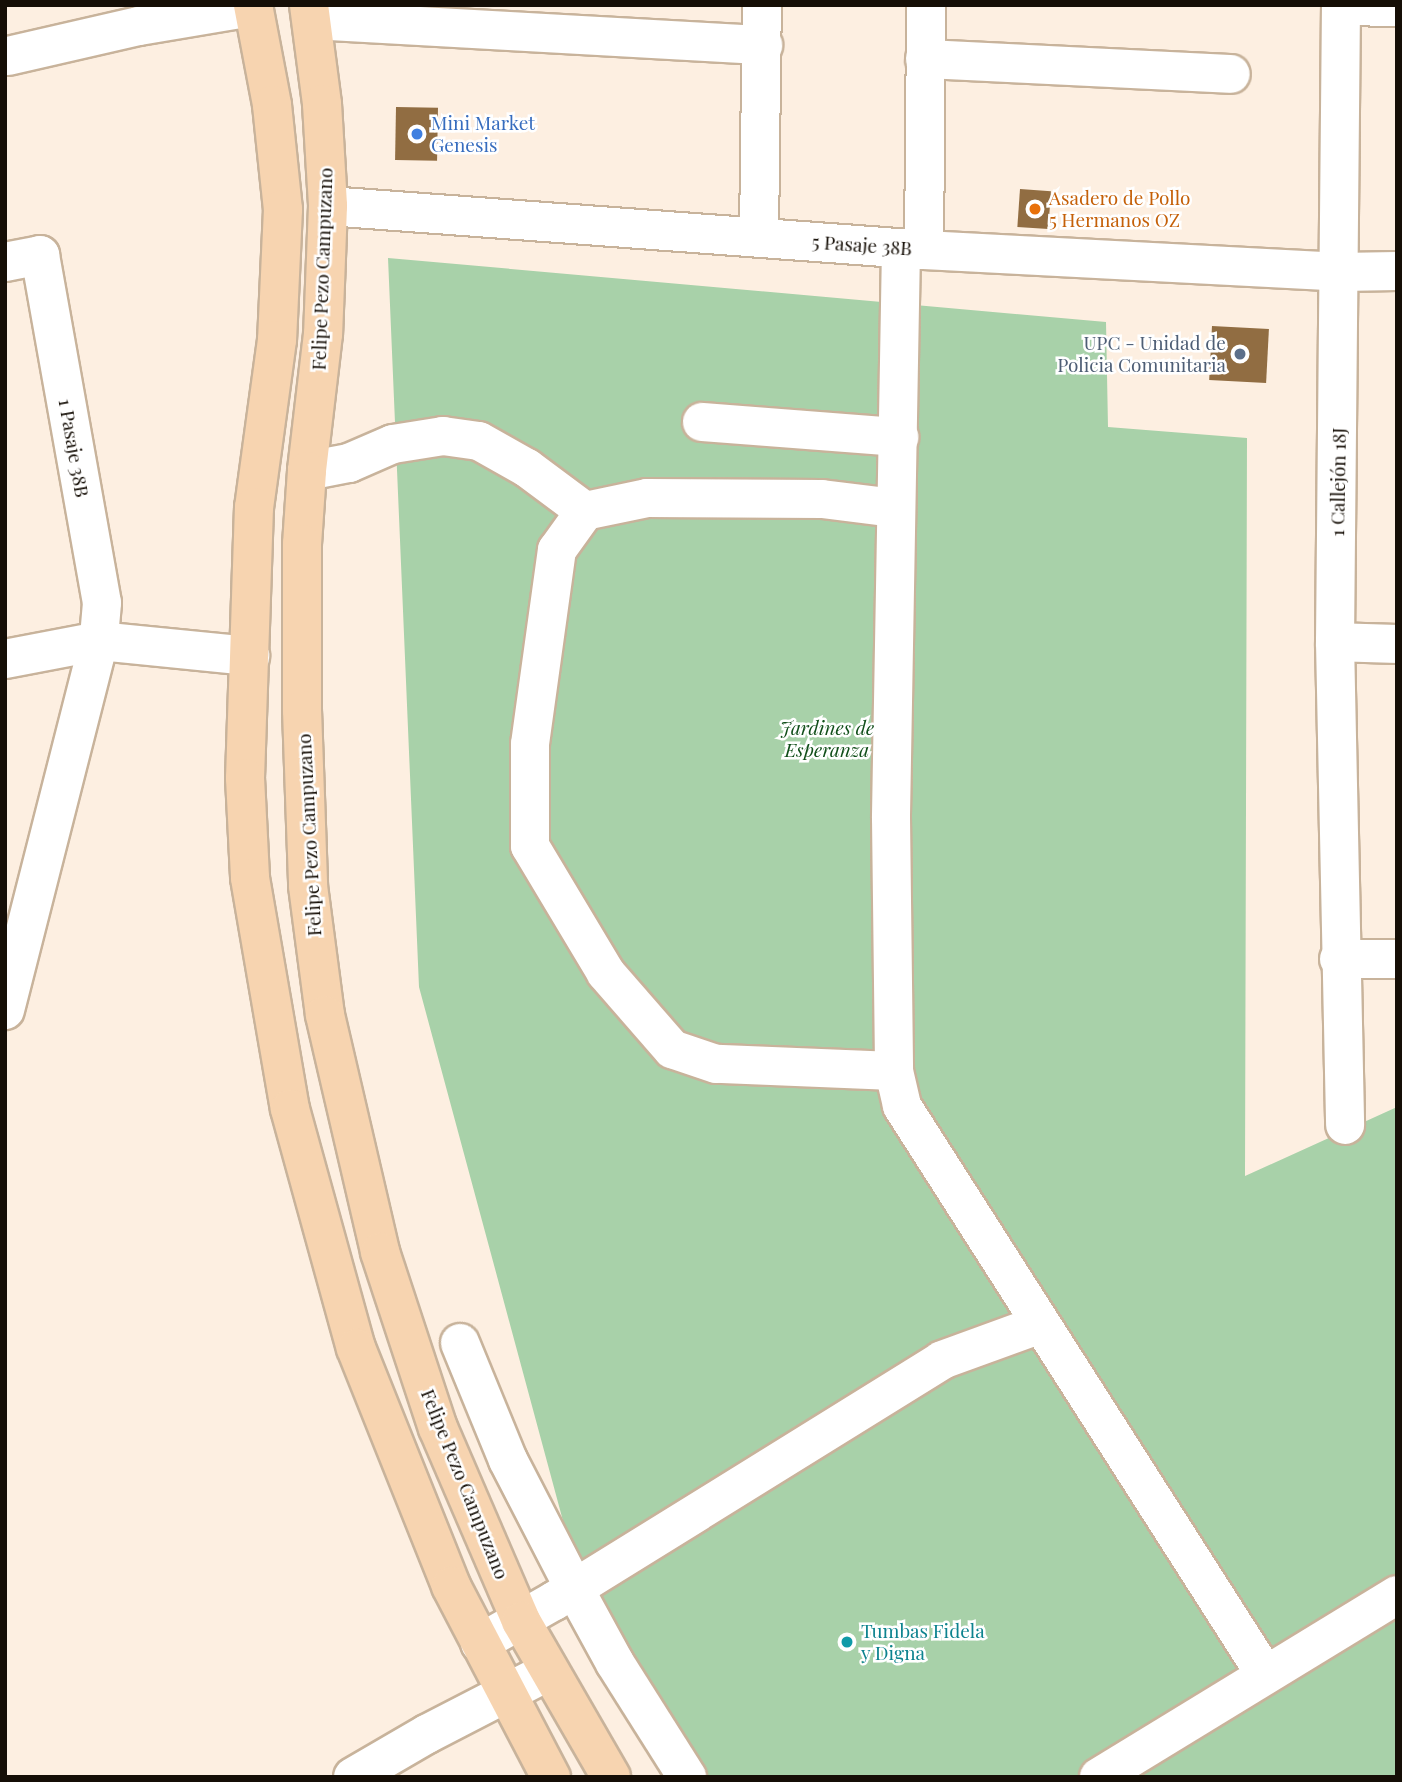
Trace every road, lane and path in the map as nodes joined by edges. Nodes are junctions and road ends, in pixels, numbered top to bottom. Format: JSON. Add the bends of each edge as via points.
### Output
{"nodes":[{"id":1,"x":762,"y":5,"type":"edge"},
{"id":2,"x":926,"y":5,"type":"edge"},
{"id":3,"x":253,"y":6,"type":"edge"},
{"id":4,"x":1341,"y":6,"type":"edge"},
{"id":5,"x":1397,"y":7,"type":"edge"},
{"id":6,"x":311,"y":13,"type":"edge"},
{"id":7,"x":763,"y":45,"type":"junction"},
{"id":8,"x":8,"y":56,"type":"dead end"},
{"id":9,"x":925,"y":59,"type":"junction"},
{"id":10,"x":1231,"y":74,"type":"dead end"},
{"id":11,"x":328,"y":206,"type":"junction"},
{"id":12,"x":759,"y":237,"type":"junction"},
{"id":13,"x":913,"y":249,"type":"junction"},
{"id":14,"x":23,"y":259,"type":"edge"},
{"id":15,"x":1397,"y":271,"type":"edge"},
{"id":16,"x":1341,"y":272,"type":"junction"},
{"id":17,"x":702,"y":422,"type":"dead end"},
{"id":18,"x":899,"y":437,"type":"junction"},
{"id":19,"x":307,"y":471,"type":"junction"},
{"id":20,"x":895,"y":508,"type":"junction"},
{"id":21,"x":585,"y":511,"type":"junction"},
{"id":22,"x":99,"y":641,"type":"junction"},
{"id":23,"x":1335,"y":642,"type":"junction"},
{"id":24,"x":1397,"y":643,"type":"edge"},
{"id":25,"x":250,"y":656,"type":"junction"},
{"id":26,"x":5,"y":659,"type":"edge"},
{"id":27,"x":1339,"y":959,"type":"junction"},
{"id":28,"x":1397,"y":959,"type":"edge"},
{"id":29,"x":5,"y":1010,"type":"edge"},
{"id":30,"x":894,"y":1071,"type":"junction"},
{"id":31,"x":1345,"y":1125,"type":"dead end"},
{"id":32,"x":1041,"y":1324,"type":"junction"},
{"id":33,"x":460,"y":1343,"type":"dead end"},
{"id":34,"x":574,"y":1588,"type":"junction"},
{"id":35,"x":1397,"y":1595,"type":"edge"},
{"id":36,"x":521,"y":1621,"type":"junction"},
{"id":37,"x":480,"y":1643,"type":"junction"},
{"id":38,"x":548,"y":1671,"type":"junction"},
{"id":39,"x":1265,"y":1674,"type":"junction"},
{"id":40,"x":506,"y":1695,"type":"junction"},
{"id":41,"x":354,"y":1777,"type":"edge"},
{"id":42,"x":551,"y":1777,"type":"edge"},
{"id":43,"x":611,"y":1777,"type":"edge"},
{"id":44,"x":687,"y":1777,"type":"edge"},
{"id":45,"x":1099,"y":1777,"type":"edge"}],
"edges":[{"from":1,"to":7,"type":"street"},
{"from":2,"to":9,"type":"street"},
{"from":3,"to":8,"type":"street"},
{"from":3,"to":25,"type":"main road","via":[[272,105],[284,209],[277,340],[254,508]]},
{"from":4,"to":5,"type":"street"},
{"from":4,"to":16,"type":"street","name":"1 Callejón 18J"},
{"from":6,"to":7,"type":"street"},
{"from":6,"to":11,"type":"main road","name":"Felipe Pezo Campuzano","via":[[323,104]]},
{"from":7,"to":12,"type":"street"},
{"from":9,"to":10,"type":"street"},
{"from":9,"to":13,"type":"street"},
{"from":11,"to":12,"type":"street","name":"5 Pasaje 38B"},
{"from":11,"to":19,"type":"main road","name":"Felipe Pezo Campuzano","via":[[323,334]]},
{"from":12,"to":13,"type":"street","name":"5 Pasaje 38B"},
{"from":13,"to":16,"type":"street","name":"5 Pasaje 38B"},
{"from":13,"to":18,"type":"street"},
{"from":14,"to":22,"type":"street","name":"1 Pasaje 38B","via":[[102,603]]},
{"from":15,"to":16,"type":"street","name":"5 Pasaje 38B"},
{"from":16,"to":23,"type":"street","name":"1 Callejón 18J"},
{"from":17,"to":18,"type":"street"},
{"from":18,"to":20,"type":"street"},
{"from":19,"to":21,"type":"street","via":[[349,463],[393,444],[443,436],[479,441],[527,468]]},
{"from":19,"to":36,"type":"main road","name":"Felipe Pezo Campuzano","via":[[302,710],[308,886],[325,1015],[380,1252],[438,1428]]},
{"from":20,"to":21,"type":"street","via":[[822,499],[647,498]]},
{"from":20,"to":30,"type":"street"},
{"from":21,"to":30,"type":"street","via":[[557,550],[530,744],[530,846],[606,973],[672,1049],[716,1064]]},
{"from":22,"to":25,"type":"street"},
{"from":22,"to":26,"type":"street"},
{"from":22,"to":29,"type":"street","name":"1 Pasaje 38B"},
{"from":23,"to":24,"type":"street"},
{"from":23,"to":27,"type":"street","name":"1 Callejón 18J"},
{"from":25,"to":37,"type":"main road","via":[[245,778],[250,878],[290,1110],[356,1348],[417,1506]]},
{"from":27,"to":28,"type":"street"},
{"from":27,"to":31,"type":"street","name":"1 Callejón 18J"},
{"from":30,"to":32,"type":"street","via":[[902,1106]]},
{"from":32,"to":34,"type":"street","via":[[942,1360]]},
{"from":32,"to":39,"type":"street"},
{"from":33,"to":34,"type":"street","via":[[508,1460]]},
{"from":34,"to":36,"type":"street"},
{"from":34,"to":44,"type":"street"},
{"from":35,"to":39,"type":"street"},
{"from":36,"to":37,"type":"street"},
{"from":36,"to":38,"type":"main road","name":"Felipe Pezo Campuzano"},
{"from":37,"to":40,"type":"main road"},
{"from":38,"to":40,"type":"street"},
{"from":38,"to":43,"type":"main road","name":"Felipe Pezo Campuzano"},
{"from":39,"to":45,"type":"street"},
{"from":40,"to":41,"type":"street"},
{"from":40,"to":42,"type":"main road"}]}
